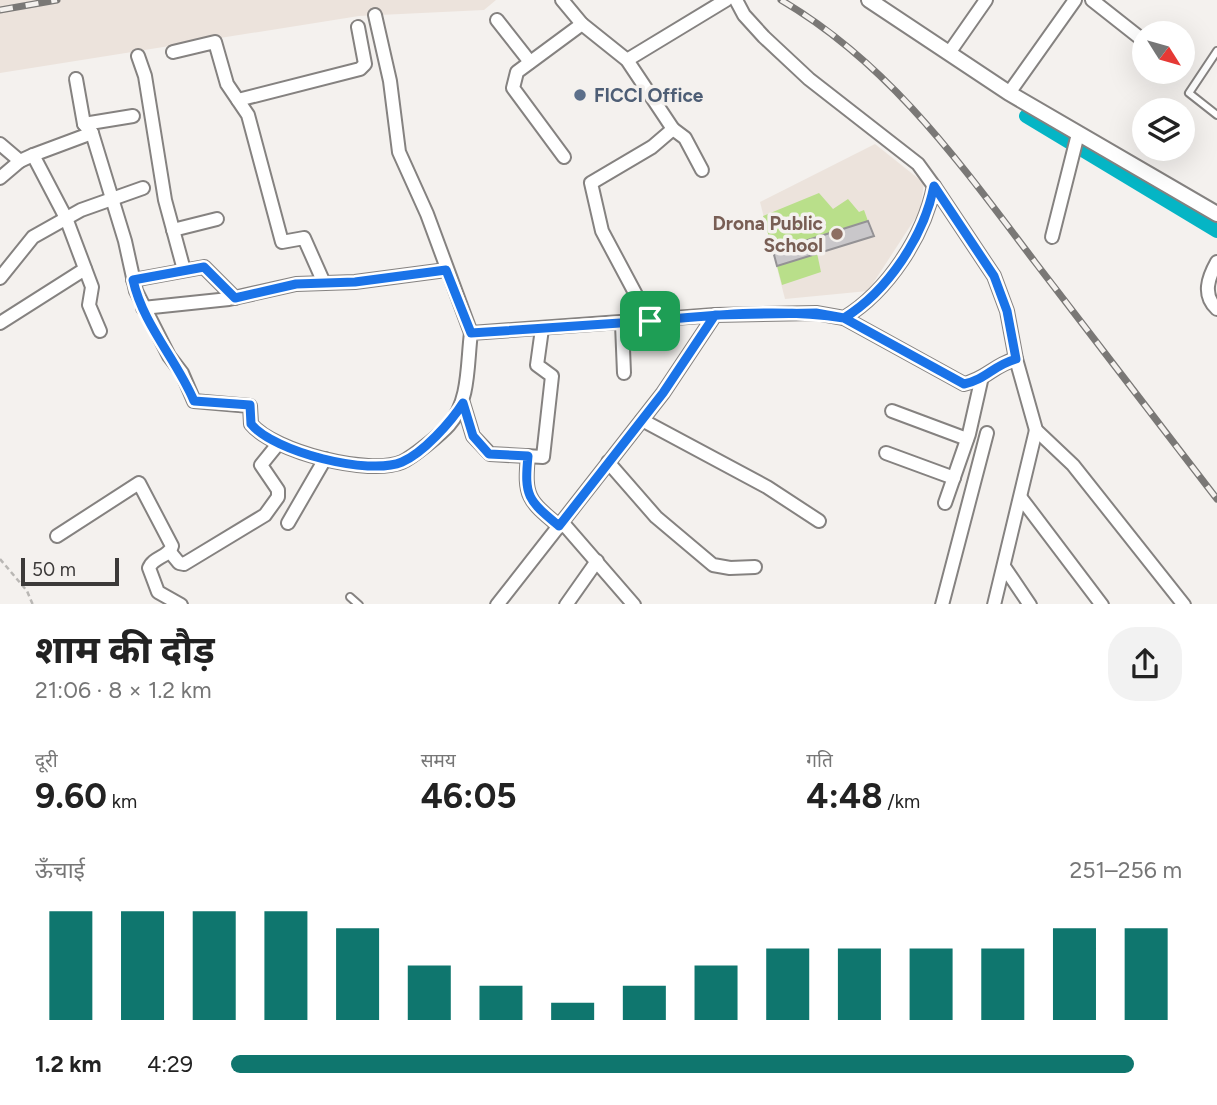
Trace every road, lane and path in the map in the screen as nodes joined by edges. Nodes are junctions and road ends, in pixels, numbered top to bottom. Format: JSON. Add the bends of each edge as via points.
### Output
{"nodes":[{"id":1,"x":562,"y":0,"type":"edge"},
{"id":2,"x":726,"y":0,"type":"edge"},
{"id":3,"x":736,"y":0,"type":"edge"},
{"id":4,"x":869,"y":0,"type":"edge"},
{"id":5,"x":986,"y":0,"type":"edge"},
{"id":6,"x":1075,"y":0,"type":"edge"},
{"id":7,"x":1092,"y":0,"type":"edge"},
{"id":8,"x":375,"y":15,"type":"dead end"},
{"id":9,"x":496,"y":20,"type":"dead end"},
{"id":10,"x":582,"y":24,"type":"junction"},
{"id":11,"x":358,"y":27,"type":"dead end"},
{"id":12,"x":1132,"y":32,"type":"edge"},
{"id":13,"x":1217,"y":51,"type":"edge"},
{"id":14,"x":173,"y":52,"type":"dead end"},
{"id":15,"x":949,"y":53,"type":"junction"},
{"id":16,"x":138,"y":56,"type":"dead end"},
{"id":17,"x":628,"y":60,"type":"junction"},
{"id":18,"x":530,"y":62,"type":"junction"},
{"id":19,"x":76,"y":79,"type":"dead end"},
{"id":20,"x":1009,"y":93,"type":"junction"},
{"id":21,"x":238,"y":100,"type":"junction"},
{"id":22,"x":1217,"y":115,"type":"edge"},
{"id":23,"x":133,"y":116,"type":"dead end"},
{"id":24,"x":88,"y":128,"type":"junction"},
{"id":25,"x":673,"y":129,"type":"junction"},
{"id":26,"x":1078,"y":134,"type":"junction"},
{"id":27,"x":0,"y":144,"type":"edge"},
{"id":28,"x":33,"y":155,"type":"junction"},
{"id":29,"x":564,"y":158,"type":"dead end"},
{"id":30,"x":20,"y":161,"type":"junction"},
{"id":31,"x":702,"y":170,"type":"dead end"},
{"id":32,"x":0,"y":178,"type":"edge"},
{"id":33,"x":934,"y":186,"type":"junction"},
{"id":34,"x":143,"y":188,"type":"dead end"},
{"id":35,"x":113,"y":201,"type":"junction"},
{"id":36,"x":1217,"y":214,"type":"edge"},
{"id":37,"x":66,"y":218,"type":"junction"},
{"id":38,"x":217,"y":219,"type":"dead end"},
{"id":39,"x":173,"y":230,"type":"junction"},
{"id":40,"x":1052,"y":237,"type":"dead end"},
{"id":41,"x":1217,"y":262,"type":"edge"},
{"id":42,"x":85,"y":269,"type":"junction"},
{"id":43,"x":184,"y":270,"type":"junction"},
{"id":44,"x":446,"y":270,"type":"junction"},
{"id":45,"x":0,"y":278,"type":"edge"},
{"id":46,"x":133,"y":280,"type":"junction"},
{"id":47,"x":324,"y":283,"type":"junction"},
{"id":48,"x":235,"y":298,"type":"junction"},
{"id":49,"x":143,"y":308,"type":"junction"},
{"id":50,"x":1217,"y":309,"type":"edge"},
{"id":51,"x":715,"y":315,"type":"junction"},
{"id":52,"x":844,"y":318,"type":"junction"},
{"id":53,"x":650,"y":321,"type":"junction"},
{"id":54,"x":0,"y":323,"type":"edge"},
{"id":55,"x":622,"y":324,"type":"junction"},
{"id":56,"x":542,"y":329,"type":"junction"},
{"id":57,"x":100,"y":331,"type":"dead end"},
{"id":58,"x":471,"y":333,"type":"junction"},
{"id":59,"x":1016,"y":359,"type":"junction"},
{"id":60,"x":624,"y":373,"type":"dead end"},
{"id":61,"x":981,"y":381,"type":"junction"},
{"id":62,"x":463,"y":403,"type":"junction"},
{"id":63,"x":892,"y":411,"type":"dead end"},
{"id":64,"x":642,"y":420,"type":"junction"},
{"id":65,"x":1036,"y":430,"type":"junction"},
{"id":66,"x":987,"y":433,"type":"dead end"},
{"id":67,"x":967,"y":439,"type":"junction"},
{"id":68,"x":278,"y":444,"type":"junction"},
{"id":69,"x":886,"y":453,"type":"dead end"},
{"id":70,"x":528,"y":456,"type":"junction"},
{"id":71,"x":325,"y":459,"type":"junction"},
{"id":72,"x":608,"y":462,"type":"junction"},
{"id":73,"x":954,"y":478,"type":"junction"},
{"id":74,"x":1021,"y":498,"type":"junction"},
{"id":75,"x":945,"y":503,"type":"dead end"},
{"id":76,"x":819,"y":521,"type":"dead end"},
{"id":77,"x":288,"y":523,"type":"dead end"},
{"id":78,"x":561,"y":524,"type":"junction"},
{"id":79,"x":57,"y":536,"type":"dead end"},
{"id":80,"x":170,"y":552,"type":"junction"},
{"id":81,"x":0,"y":559,"type":"edge"},
{"id":82,"x":597,"y":561,"type":"junction"},
{"id":83,"x":755,"y":566,"type":"dead end"},
{"id":84,"x":1005,"y":568,"type":"junction"},
{"id":85,"x":350,"y":597,"type":"dead end"},
{"id":86,"x":33,"y":604,"type":"edge"},
{"id":87,"x":181,"y":604,"type":"edge"},
{"id":88,"x":359,"y":604,"type":"edge"},
{"id":89,"x":498,"y":604,"type":"edge"},
{"id":90,"x":566,"y":604,"type":"edge"},
{"id":91,"x":634,"y":604,"type":"edge"},
{"id":92,"x":942,"y":604,"type":"edge"},
{"id":93,"x":994,"y":604,"type":"edge"},
{"id":94,"x":1030,"y":604,"type":"edge"},
{"id":95,"x":1102,"y":604,"type":"edge"},
{"id":96,"x":1184,"y":604,"type":"edge"}],
"edges":[{"from":1,"to":10,"type":"street"},
{"from":2,"to":17,"type":"street"},
{"from":3,"to":33,"type":"street","via":[[764,37],[809,79],[918,164]]},
{"from":4,"to":15,"type":"street"},
{"from":5,"to":15,"type":"street"},
{"from":6,"to":20,"type":"street"},
{"from":7,"to":12,"type":"street"},
{"from":8,"to":44,"type":"street","via":[[399,152]]},
{"from":9,"to":18,"type":"street"},
{"from":10,"to":17,"type":"street"},
{"from":10,"to":18,"type":"street"},
{"from":11,"to":21,"type":"street","via":[[365,64],[360,69]]},
{"from":13,"to":22,"type":"lane","via":[[1189,93]]},
{"from":14,"to":21,"type":"street","via":[[215,43],[227,84]]},
{"from":15,"to":20,"type":"street"},
{"from":16,"to":39,"type":"street"},
{"from":17,"to":25,"type":"street"},
{"from":18,"to":29,"type":"street","via":[[517,72],[513,88]]},
{"from":19,"to":24,"type":"street"},
{"from":20,"to":26,"type":"street"},
{"from":21,"to":47,"type":"street","via":[[248,115],[282,242],[304,238]]},
{"from":23,"to":24,"type":"street"},
{"from":24,"to":28,"type":"street"},
{"from":24,"to":35,"type":"street"},
{"from":25,"to":31,"type":"street","via":[[685,138]]},
{"from":25,"to":53,"type":"street","via":[[591,183],[602,230]]},
{"from":26,"to":36,"type":"street"},
{"from":26,"to":40,"type":"street"},
{"from":27,"to":30,"type":"street"},
{"from":28,"to":30,"type":"street"},
{"from":28,"to":37,"type":"street"},
{"from":30,"to":32,"type":"street"},
{"from":33,"to":52,"type":"street","via":[[929,214],[914,240],[872,298]]},
{"from":33,"to":59,"type":"street","via":[[994,276],[1007,311]]},
{"from":34,"to":35,"type":"street"},
{"from":35,"to":37,"type":"street"},
{"from":35,"to":46,"type":"street"},
{"from":37,"to":42,"type":"street"},
{"from":37,"to":45,"type":"street","via":[[33,237]]},
{"from":38,"to":39,"type":"street"},
{"from":39,"to":43,"type":"street"},
{"from":41,"to":50,"type":"street","via":[[1207,280],[1210,303]]},
{"from":42,"to":54,"type":"street"},
{"from":42,"to":57,"type":"street","via":[[92,287],[89,305]]},
{"from":43,"to":46,"type":"street"},
{"from":43,"to":48,"type":"street","via":[[204,267]]},
{"from":44,"to":47,"type":"street"},
{"from":44,"to":58,"type":"street"},
{"from":46,"to":49,"type":"street"},
{"from":47,"to":48,"type":"street","via":[[296,284]]},
{"from":48,"to":49,"type":"street"},
{"from":49,"to":68,"type":"street","via":[[194,401],[250,405],[251,424]]},
{"from":51,"to":52,"type":"street","via":[[816,313]]},
{"from":51,"to":53,"type":"street"},
{"from":51,"to":64,"type":"street"},
{"from":52,"to":61,"type":"street","via":[[964,384]]},
{"from":53,"to":55,"type":"street"},
{"from":55,"to":56,"type":"street"},
{"from":55,"to":60,"type":"street"},
{"from":56,"to":58,"type":"street"},
{"from":56,"to":70,"type":"street","via":[[537,365],[552,376],[543,457]]},
{"from":58,"to":62,"type":"street"},
{"from":59,"to":61,"type":"street","via":[[995,365]]},
{"from":59,"to":65,"type":"street"},
{"from":61,"to":67,"type":"street"},
{"from":62,"to":70,"type":"street","via":[[473,436],[489,454]]},
{"from":62,"to":71,"type":"street","via":[[448,426],[401,462],[363,465]]},
{"from":63,"to":67,"type":"street"},
{"from":64,"to":72,"type":"street"},
{"from":64,"to":76,"type":"street","via":[[767,487]]},
{"from":65,"to":74,"type":"street"},
{"from":65,"to":96,"type":"street","via":[[1073,465]]},
{"from":66,"to":92,"type":"street"},
{"from":67,"to":73,"type":"street"},
{"from":68,"to":71,"type":"street"},
{"from":68,"to":80,"type":"street","via":[[261,465],[278,490],[268,512],[184,564]]},
{"from":69,"to":73,"type":"street"},
{"from":70,"to":78,"type":"street","via":[[525,487],[536,507]]},
{"from":71,"to":77,"type":"street"},
{"from":72,"to":78,"type":"street"},
{"from":72,"to":83,"type":"street","via":[[656,517],[713,565]]},
{"from":73,"to":75,"type":"street"},
{"from":74,"to":84,"type":"street"},
{"from":74,"to":95,"type":"street"},
{"from":78,"to":82,"type":"street"},
{"from":78,"to":89,"type":"street"},
{"from":79,"to":80,"type":"street","via":[[139,483],[172,546]]},
{"from":80,"to":87,"type":"street","via":[[149,568],[158,592]]},
{"from":81,"to":86,"type":"path"},
{"from":82,"to":90,"type":"street"},
{"from":82,"to":91,"type":"street"},
{"from":84,"to":93,"type":"street"},
{"from":84,"to":94,"type":"street"},
{"from":85,"to":88,"type":"lane"}]}
